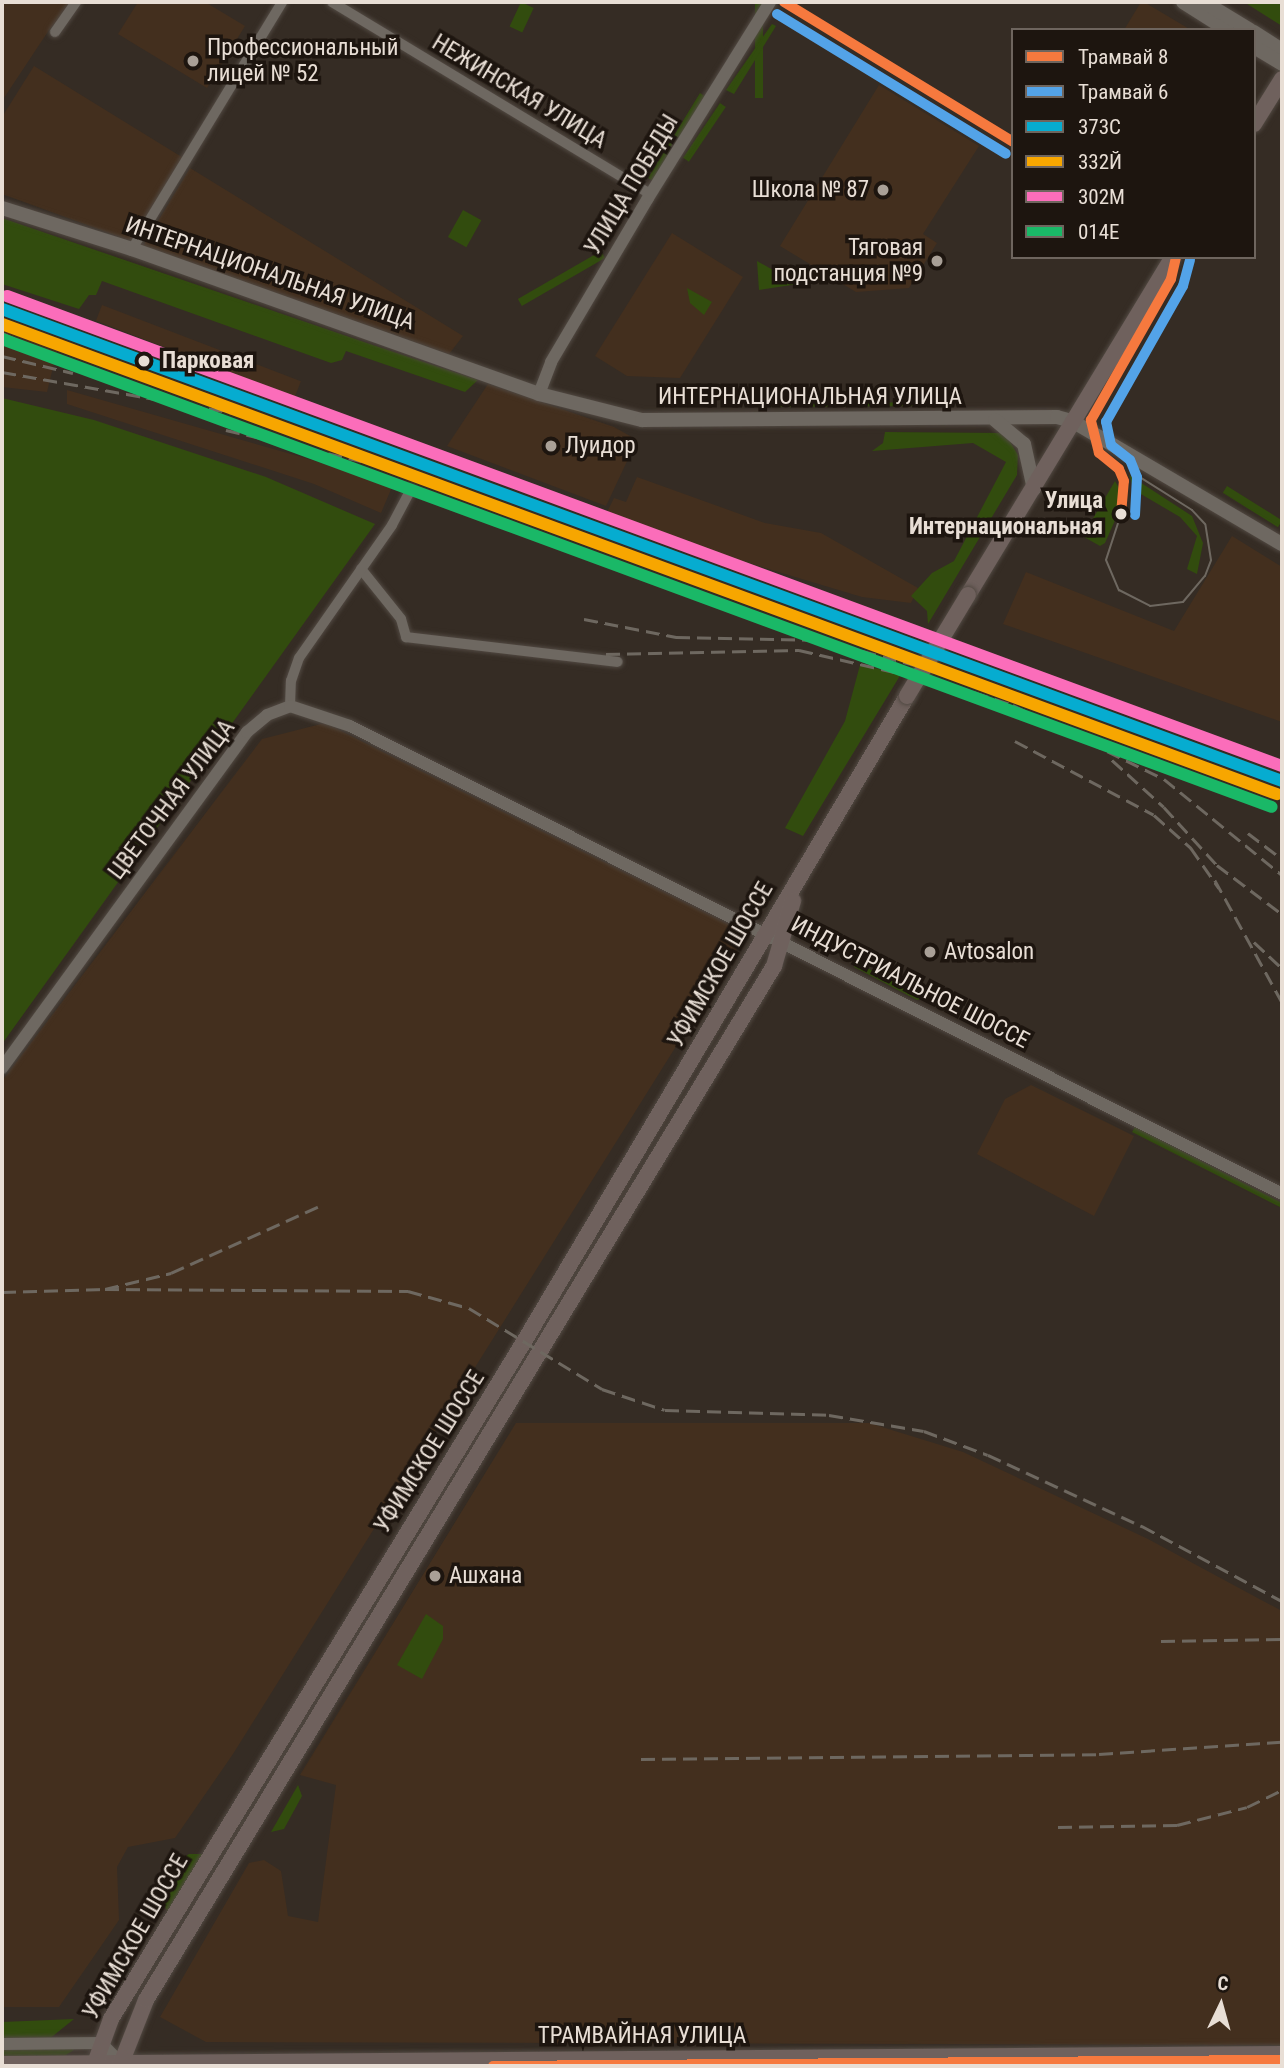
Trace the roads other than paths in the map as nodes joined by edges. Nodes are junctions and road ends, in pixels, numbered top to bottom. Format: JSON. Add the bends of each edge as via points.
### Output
{"nodes":[{"id":1,"x":76,"y":2,"type":"edge"},
{"id":2,"x":282,"y":2,"type":"edge"},
{"id":3,"x":332,"y":2,"type":"edge"},
{"id":4,"x":770,"y":2,"type":"edge"},
{"id":5,"x":1183,"y":2,"type":"edge"},
{"id":6,"x":1204,"y":2,"type":"edge"},
{"id":7,"x":1224,"y":28,"type":"edge"},
{"id":8,"x":1247,"y":28,"type":"edge"},
{"id":9,"x":55,"y":32,"type":"dead end"},
{"id":10,"x":1256,"y":34,"type":"edge"},
{"id":11,"x":1256,"y":48,"type":"edge"},
{"id":12,"x":1282,"y":50,"type":"edge"},
{"id":13,"x":1282,"y":64,"type":"edge"},
{"id":14,"x":1282,"y":79,"type":"edge"},
{"id":15,"x":1256,"y":121,"type":"edge"},
{"id":16,"x":650,"y":194,"type":"junction"},
{"id":17,"x":2,"y":208,"type":"edge"},
{"id":18,"x":132,"y":249,"type":"junction"},
{"id":19,"x":1172,"y":259,"type":"edge"},
{"id":20,"x":539,"y":394,"type":"junction"},
{"id":21,"x":993,"y":419,"type":"junction"},
{"id":22,"x":1072,"y":421,"type":"junction"},
{"id":23,"x":1034,"y":489,"type":"junction"},
{"id":24,"x":411,"y":490,"type":"dead end"},
{"id":25,"x":1282,"y":544,"type":"edge"},
{"id":26,"x":361,"y":569,"type":"junction"},
{"id":27,"x":618,"y":662,"type":"dead end"},
{"id":28,"x":290,"y":706,"type":"junction"},
{"id":29,"x":773,"y":937,"type":"junction"},
{"id":30,"x":2,"y":1068,"type":"edge"},
{"id":31,"x":1282,"y":1194,"type":"edge"},
{"id":32,"x":111,"y":2019,"type":"junction"},
{"id":33,"x":132,"y":2033,"type":"junction"},
{"id":34,"x":101,"y":2043,"type":"junction"},
{"id":35,"x":2,"y":2044,"type":"edge"},
{"id":36,"x":1282,"y":2054,"type":"edge"},
{"id":37,"x":2,"y":2064,"type":"edge"},
{"id":38,"x":94,"y":2065,"type":"edge"},
{"id":39,"x":121,"y":2065,"type":"edge"}],
"edges":[{"from":1,"to":9,"type":"street"},
{"from":2,"to":18,"type":"street"},
{"from":3,"to":16,"type":"street","name":"НЕЖИНСКАЯ УЛИЦА"},
{"from":4,"to":16,"type":"street","name":"УЛИЦА ПОБЕДЫ"},
{"from":5,"to":7,"type":"main road"},
{"from":6,"to":8,"type":"main road"},
{"from":10,"to":12,"type":"main road"},
{"from":11,"to":13,"type":"main road"},
{"from":14,"to":15,"type":"main road"},
{"from":16,"to":20,"type":"street","name":"УЛИЦА ПОБЕДЫ","via":[[551,362]]},
{"from":17,"to":18,"type":"main road","name":"ИНТЕРНАЦИОНАЛЬНАЯ УЛИЦА"},
{"from":18,"to":20,"type":"main road","name":"ИНТЕРНАЦИОНАЛЬНАЯ УЛИЦА"},
{"from":19,"to":22,"type":"main road","name":"УФИМСКОЕ ШОССЕ"},
{"from":20,"to":21,"type":"main road","name":"ИНТЕРНАЦИОНАЛЬНАЯ УЛИЦА","via":[[642,420]]},
{"from":21,"to":22,"type":"main road","name":"ИНТЕРНАЦИОНАЛЬНАЯ УЛИЦА","via":[[1057,417]]},
{"from":21,"to":23,"type":"main road","via":[[1024,444]]},
{"from":22,"to":23,"type":"main road","name":"УФИМСКОЕ ШОССЕ"},
{"from":22,"to":25,"type":"main road","name":"ИНТЕРНАЦИОНАЛЬНАЯ УЛИЦА"},
{"from":23,"to":29,"type":"main road","name":"УФИМСКОЕ ШОССЕ","bridge":true,"via":[[807,860]]},
{"from":24,"to":26,"type":"street"},
{"from":26,"to":27,"type":"street","via":[[401,619],[406,637]]},
{"from":26,"to":28,"type":"street","via":[[299,658],[291,681]]},
{"from":28,"to":29,"type":"street","name":"ИНДУСТРИАЛЬНОЕ ШОССЕ","via":[[350,726]]},
{"from":28,"to":30,"type":"street","name":"ЦВЕТОЧНАЯ УЛИЦА","via":[[267,715],[247,732]]},
{"from":29,"to":31,"type":"street","name":"ИНДУСТРИАЛЬНОЕ ШОССЕ"},
{"from":29,"to":32,"type":"main road","name":"УФИМСКОЕ ШОССЕ"},
{"from":29,"to":33,"type":"main road","name":"УФИМСКОЕ ШОССЕ","via":[[774,966],[146,2000]]},
{"from":32,"to":33,"type":"main road"},
{"from":32,"to":34,"type":"main road","name":"УФИМСКОЕ ШОССЕ"},
{"from":33,"to":39,"type":"main road","name":"УФИМСКОЕ ШОССЕ"},
{"from":34,"to":35,"type":"street"},
{"from":34,"to":38,"type":"main road","name":"УФИМСКОЕ ШОССЕ"},
{"from":34,"to":39,"type":"street"},
{"from":36,"to":39,"type":"main road","name":"ТРАМВАЙНАЯ УЛИЦА"},
{"from":37,"to":38,"type":"main road","name":"ТРАМВАЙНАЯ УЛИЦА"},
{"from":38,"to":39,"type":"main road","name":"ТРАМВАЙНАЯ УЛИЦА"}]}
